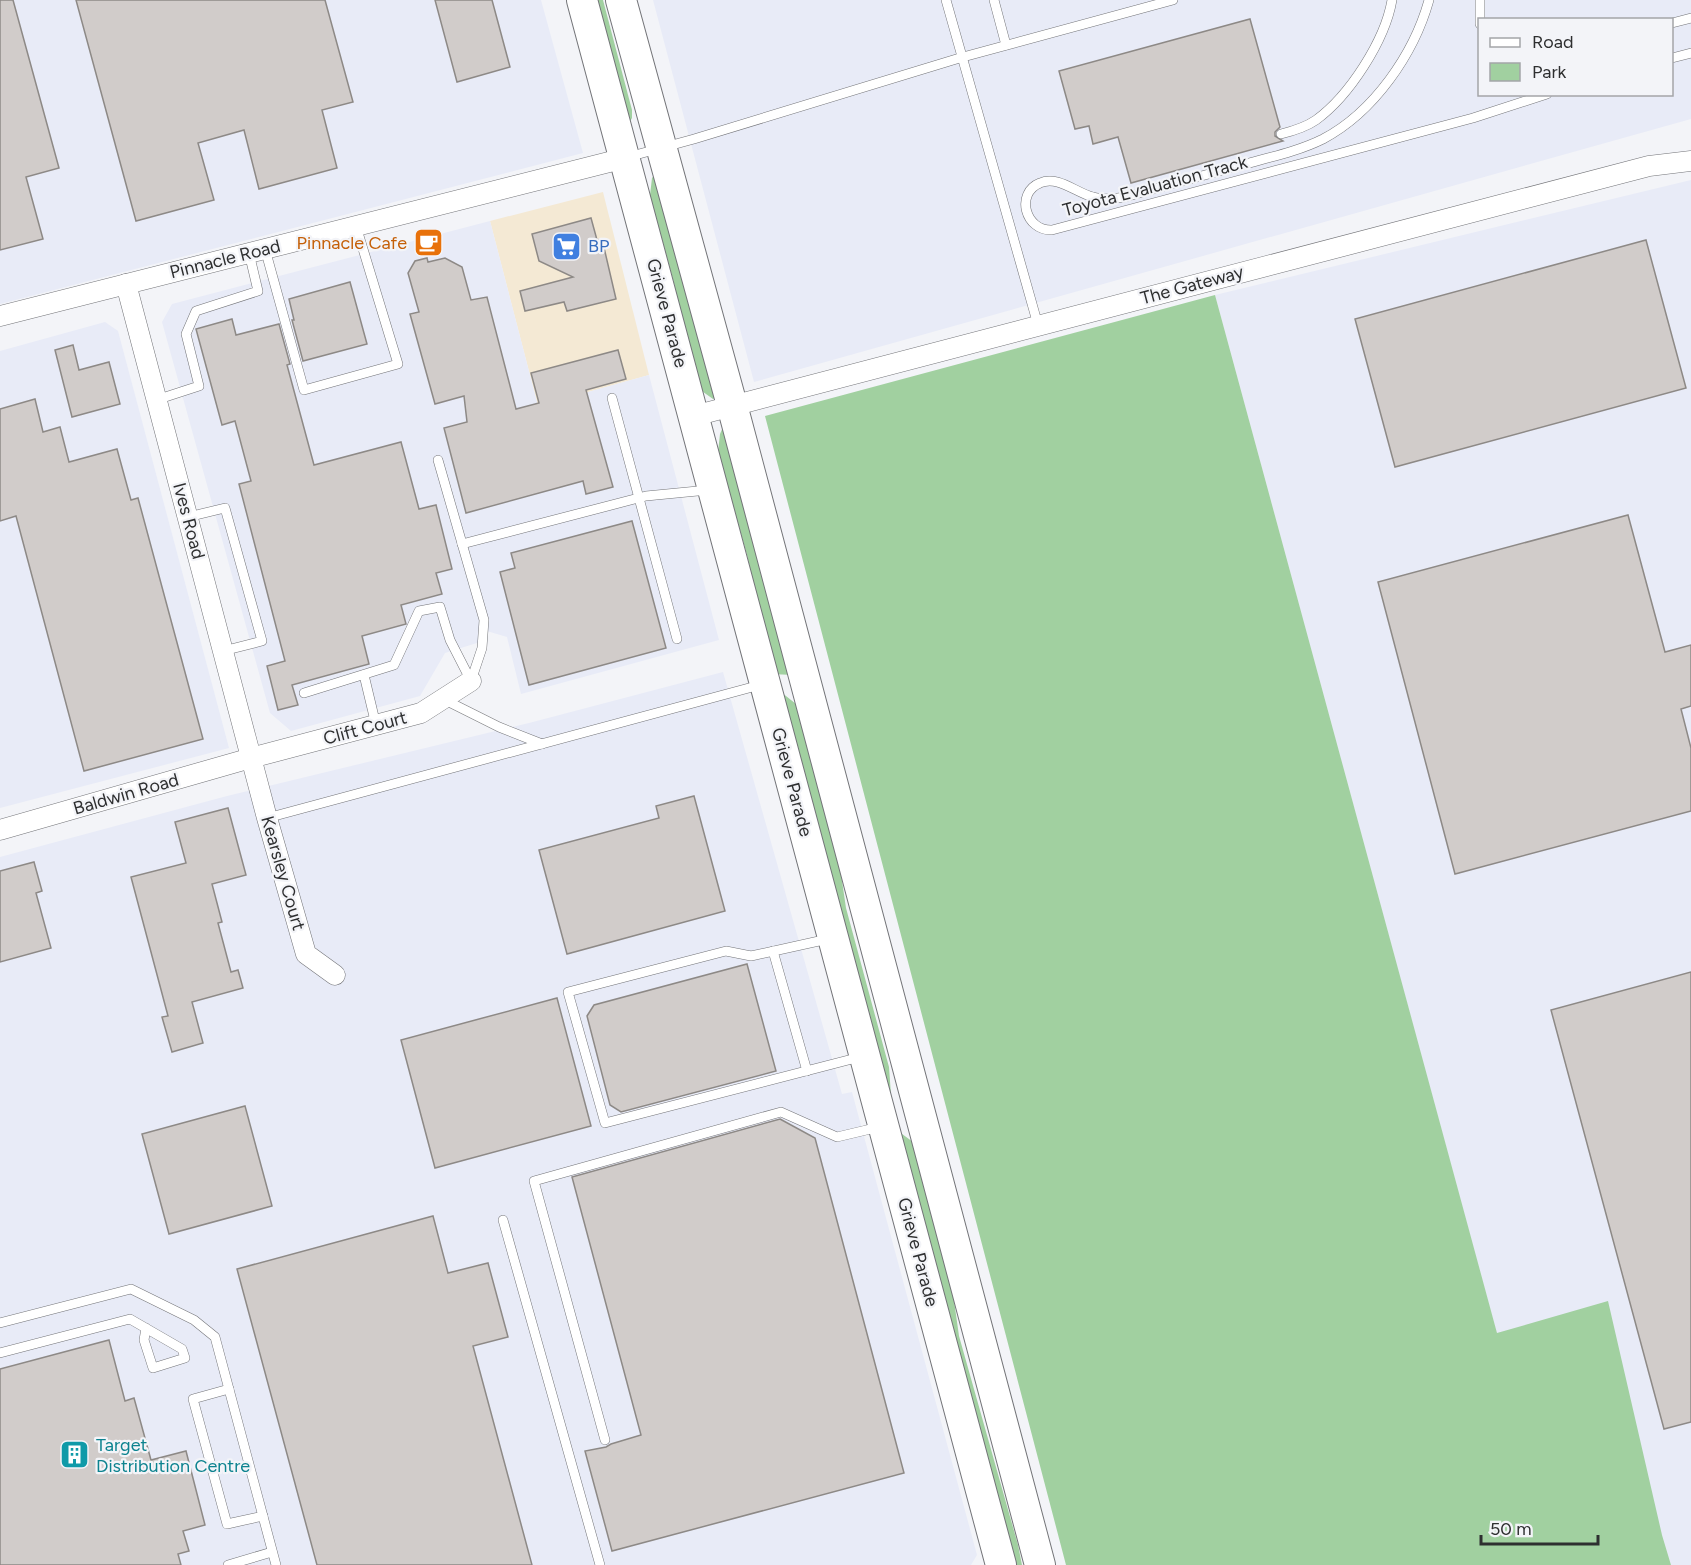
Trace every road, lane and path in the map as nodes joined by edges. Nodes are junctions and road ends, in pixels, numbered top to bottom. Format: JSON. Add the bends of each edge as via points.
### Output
{"nodes":[{"id":1,"x":582,"y":0,"type":"edge"},
{"id":2,"x":621,"y":0,"type":"edge"},
{"id":3,"x":946,"y":0,"type":"edge"},
{"id":4,"x":994,"y":0,"type":"edge"},
{"id":5,"x":1173,"y":0,"type":"edge"},
{"id":6,"x":1392,"y":0,"type":"edge"},
{"id":7,"x":1429,"y":0,"type":"edge"},
{"id":8,"x":1480,"y":0,"type":"edge"},
{"id":9,"x":1479,"y":18,"type":"edge"},
{"id":10,"x":1691,"y":18,"type":"edge"},
{"id":11,"x":1673,"y":22,"type":"edge"},
{"id":12,"x":1006,"y":45,"type":"junction"},
{"id":13,"x":1691,"y":53,"type":"edge"},
{"id":14,"x":963,"y":57,"type":"junction"},
{"id":15,"x":1673,"y":58,"type":"edge"},
{"id":16,"x":1541,"y":96,"type":"edge"},
{"id":17,"x":1281,"y":134,"type":"dead end"},
{"id":18,"x":661,"y":148,"type":"junction"},
{"id":19,"x":625,"y":158,"type":"junction"},
{"id":20,"x":1691,"y":161,"type":"edge"},
{"id":21,"x":356,"y":226,"type":"junction"},
{"id":22,"x":257,"y":251,"type":"junction"},
{"id":23,"x":126,"y":284,"type":"junction"},
{"id":24,"x":0,"y":316,"type":"edge"},
{"id":25,"x":1038,"y":325,"type":"junction"},
{"id":26,"x":612,"y":398,"type":"dead end"},
{"id":27,"x":156,"y":400,"type":"junction"},
{"id":28,"x":732,"y":405,"type":"junction"},
{"id":29,"x":694,"y":416,"type":"junction"},
{"id":30,"x":438,"y":460,"type":"dead end"},
{"id":31,"x":714,"y":490,"type":"junction"},
{"id":32,"x":638,"y":498,"type":"junction"},
{"id":33,"x":188,"y":517,"type":"junction"},
{"id":34,"x":462,"y":544,"type":"junction"},
{"id":35,"x":677,"y":639,"type":"dead end"},
{"id":36,"x":223,"y":651,"type":"junction"},
{"id":37,"x":364,"y":675,"type":"junction"},
{"id":38,"x":471,"y":681,"type":"junction"},
{"id":39,"x":766,"y":684,"type":"junction"},
{"id":40,"x":304,"y":693,"type":"dead end"},
{"id":41,"x":444,"y":699,"type":"junction"},
{"id":42,"x":376,"y":725,"type":"junction"},
{"id":43,"x":542,"y":744,"type":"junction"},
{"id":44,"x":251,"y":758,"type":"junction"},
{"id":45,"x":267,"y":818,"type":"junction"},
{"id":46,"x":0,"y":830,"type":"edge"},
{"id":47,"x":834,"y":938,"type":"junction"},
{"id":48,"x":773,"y":951,"type":"junction"},
{"id":49,"x":334,"y":975,"type":"dead end"},
{"id":50,"x":865,"y":1056,"type":"junction"},
{"id":51,"x":807,"y":1071,"type":"junction"},
{"id":52,"x":884,"y":1125,"type":"junction"},
{"id":53,"x":503,"y":1220,"type":"dead end"},
{"id":54,"x":0,"y":1323,"type":"edge"},
{"id":55,"x":146,"y":1328,"type":"junction"},
{"id":56,"x":0,"y":1353,"type":"edge"},
{"id":57,"x":229,"y":1389,"type":"junction"},
{"id":58,"x":605,"y":1440,"type":"dead end"},
{"id":59,"x":263,"y":1516,"type":"junction"},
{"id":60,"x":272,"y":1552,"type":"junction"},
{"id":61,"x":228,"y":1565,"type":"edge"},
{"id":62,"x":276,"y":1565,"type":"edge"},
{"id":63,"x":600,"y":1565,"type":"edge"},
{"id":64,"x":1001,"y":1565,"type":"edge"},
{"id":65,"x":1040,"y":1565,"type":"edge"}],
"edges":[{"from":1,"to":19,"type":"main road","name":"Grieve Parade"},
{"from":2,"to":18,"type":"main road","name":"Grieve Parade"},
{"from":3,"to":14,"type":"lane"},
{"from":4,"to":12,"type":"lane"},
{"from":5,"to":12,"type":"lane"},
{"from":6,"to":17,"type":"lane","via":[[1371,53],[1344,95],[1315,120]]},
{"from":7,"to":16,"type":"lane","name":"Toyota Evaluation Track","via":[[1409,52],[1385,86],[1351,120],[1323,138],[1287,152],[1109,200],[1043,181],[1034,186],[1027,198],[1026,210],[1032,223],[1052,230],[1461,121]]},
{"from":8,"to":9,"type":"lane"},
{"from":10,"to":11,"type":"lane"},
{"from":12,"to":14,"type":"lane"},
{"from":13,"to":15,"type":"lane"},
{"from":14,"to":18,"type":"lane"},
{"from":14,"to":25,"type":"lane"},
{"from":18,"to":19,"type":"lane"},
{"from":18,"to":28,"type":"main road","name":"Grieve Parade"},
{"from":19,"to":21,"type":"street","name":"Pinnacle Road"},
{"from":19,"to":29,"type":"main road","name":"Grieve Parade"},
{"from":20,"to":25,"type":"street","name":"The Gateway","via":[[1649,166]]},
{"from":21,"to":22,"type":"street","name":"Pinnacle Road"},
{"from":21,"to":22,"type":"lane","via":[[398,364],[304,390]]},
{"from":22,"to":23,"type":"street","name":"Pinnacle Road"},
{"from":22,"to":27,"type":"lane","via":[[258,291],[196,311],[186,334],[199,386]]},
{"from":23,"to":24,"type":"street","name":"Pinnacle Road"},
{"from":23,"to":27,"type":"street","name":"Ives Road"},
{"from":25,"to":28,"type":"street","name":"The Gateway"},
{"from":26,"to":32,"type":"lane"},
{"from":27,"to":33,"type":"street","name":"Ives Road"},
{"from":28,"to":29,"type":"street","name":"The Gateway"},
{"from":28,"to":65,"type":"main road","name":"Grieve Parade"},
{"from":29,"to":31,"type":"main road","name":"Grieve Parade"},
{"from":30,"to":34,"type":"lane"},
{"from":31,"to":32,"type":"lane"},
{"from":31,"to":39,"type":"main road","name":"Grieve Parade"},
{"from":32,"to":34,"type":"lane"},
{"from":32,"to":35,"type":"lane"},
{"from":33,"to":36,"type":"street","name":"Ives Road"},
{"from":33,"to":36,"type":"lane","via":[[225,508],[262,641]]},
{"from":34,"to":38,"type":"lane","via":[[484,620],[482,648]]},
{"from":36,"to":44,"type":"street","name":"Ives Road"},
{"from":37,"to":38,"type":"lane","via":[[394,665],[419,611],[440,607],[450,640]]},
{"from":37,"to":40,"type":"lane"},
{"from":37,"to":42,"type":"lane"},
{"from":38,"to":41,"type":"street","name":"Clift Court"},
{"from":39,"to":43,"type":"lane"},
{"from":39,"to":47,"type":"main road","name":"Grieve Parade"},
{"from":41,"to":42,"type":"street","name":"Clift Court","via":[[421,713]]},
{"from":41,"to":43,"type":"lane"},
{"from":42,"to":44,"type":"street","name":"Clift Court"},
{"from":43,"to":45,"type":"lane"},
{"from":44,"to":45,"type":"street","name":"Kearsley Court"},
{"from":44,"to":46,"type":"street","name":"Baldwin Road"},
{"from":45,"to":49,"type":"street","name":"Kearsley Court","via":[[306,954]]},
{"from":47,"to":48,"type":"lane"},
{"from":47,"to":50,"type":"main road","name":"Grieve Parade"},
{"from":48,"to":51,"type":"lane"},
{"from":48,"to":51,"type":"lane","via":[[751,956],[726,951],[568,992],[605,1123]]},
{"from":50,"to":51,"type":"lane"},
{"from":50,"to":52,"type":"main road","name":"Grieve Parade"},
{"from":52,"to":58,"type":"lane","via":[[837,1137],[781,1112],[534,1181]]},
{"from":52,"to":64,"type":"main road","name":"Grieve Parade"},
{"from":53,"to":63,"type":"lane"},
{"from":54,"to":57,"type":"lane","via":[[131,1289],[194,1320],[215,1337]]},
{"from":55,"to":55,"type":"lane","via":[[144,1340],[153,1368],[185,1358],[182,1349]]},
{"from":55,"to":56,"type":"lane","via":[[130,1319]]},
{"from":57,"to":59,"type":"lane"},
{"from":57,"to":59,"type":"lane","via":[[193,1399],[196,1411],[227,1524]]},
{"from":59,"to":60,"type":"lane"},
{"from":60,"to":61,"type":"lane"},
{"from":60,"to":62,"type":"lane"}]}
